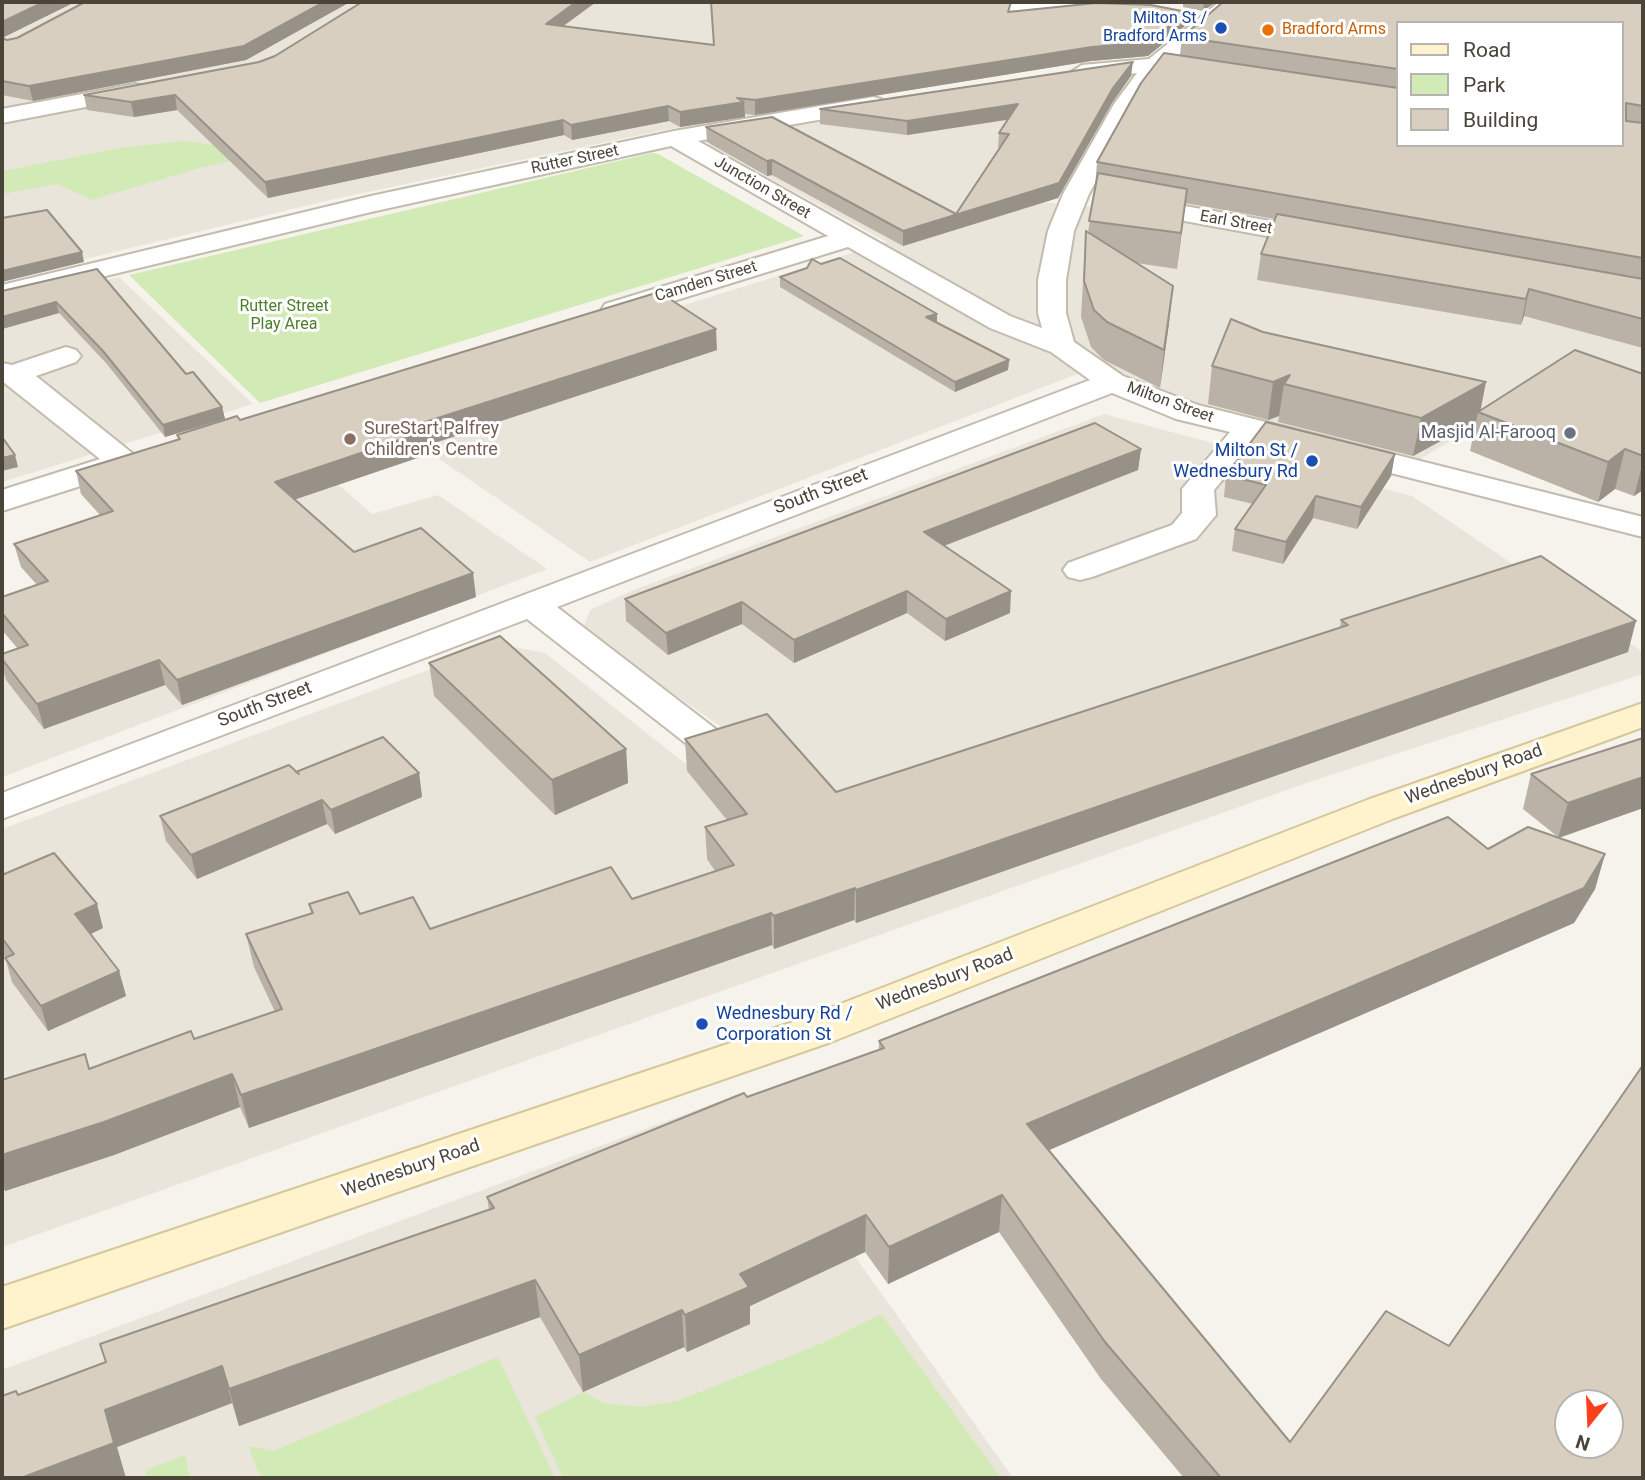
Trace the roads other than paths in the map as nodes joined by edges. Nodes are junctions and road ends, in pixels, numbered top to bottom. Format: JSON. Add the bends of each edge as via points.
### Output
{"nodes":[{"id":1,"x":926,"y":2,"type":"edge"},
{"id":2,"x":1232,"y":2,"type":"edge"},
{"id":3,"x":1137,"y":9,"type":"edge"},
{"id":4,"x":1155,"y":65,"type":"junction"},
{"id":5,"x":1222,"y":75,"type":"edge"},
{"id":6,"x":1056,"y":76,"type":"edge"},
{"id":7,"x":151,"y":88,"type":"edge"},
{"id":8,"x":900,"y":100,"type":"edge"},
{"id":9,"x":2,"y":116,"type":"edge"},
{"id":10,"x":674,"y":138,"type":"junction"},
{"id":11,"x":1076,"y":194,"type":"junction"},
{"id":12,"x":850,"y":238,"type":"junction"},
{"id":13,"x":1350,"y":243,"type":"edge"},
{"id":14,"x":2,"y":293,"type":"edge"},
{"id":15,"x":583,"y":320,"type":"edge"},
{"id":16,"x":1061,"y":345,"type":"junction"},
{"id":17,"x":66,"y":356,"type":"dead end"},
{"id":18,"x":8,"y":373,"type":"edge"},
{"id":19,"x":1112,"y":382,"type":"junction"},
{"id":20,"x":1248,"y":430,"type":"junction"},
{"id":21,"x":2,"y":501,"type":"edge"},
{"id":22,"x":1643,"y":527,"type":"edge"},
{"id":23,"x":1080,"y":570,"type":"dead end"},
{"id":24,"x":529,"y":603,"type":"junction"},
{"id":25,"x":1643,"y":714,"type":"edge"},
{"id":26,"x":716,"y":748,"type":"edge"},
{"id":27,"x":2,"y":807,"type":"edge"},
{"id":28,"x":2,"y":1308,"type":"edge"}],
"edges":[{"from":1,"to":3,"type":"street"},
{"from":2,"to":4,"type":"street","via":[[1191,18]]},
{"from":4,"to":5,"type":"street"},
{"from":4,"to":6,"type":"street"},
{"from":4,"to":11,"type":"street","via":[[1126,104]]},
{"from":7,"to":9,"type":"street"},
{"from":8,"to":10,"type":"street","name":"Rutter Street"},
{"from":10,"to":12,"type":"street","name":"Junction Street"},
{"from":10,"to":14,"type":"street","name":"Rutter Street","via":[[371,204]]},
{"from":11,"to":13,"type":"street","name":"Earl Street"},
{"from":11,"to":16,"type":"street","via":[[1061,231],[1052,280],[1052,313]]},
{"from":12,"to":15,"type":"street","name":"Camden Street"},
{"from":12,"to":16,"type":"street","name":"Junction Street","via":[[1000,322]]},
{"from":16,"to":19,"type":"street","name":"Milton Street"},
{"from":17,"to":18,"type":"street"},
{"from":18,"to":21,"type":"street","via":[[137,458]]},
{"from":19,"to":20,"type":"street","name":"Milton Street"},
{"from":19,"to":24,"type":"street","name":"South Street"},
{"from":20,"to":22,"type":"street","name":"Milton Street"},
{"from":20,"to":23,"type":"street","via":[[1198,489],[1199,515],[1184,532]]},
{"from":24,"to":26,"type":"street"},
{"from":24,"to":27,"type":"street","name":"South Street"},
{"from":25,"to":28,"type":"street","name":"Wednesbury Road","via":[[1381,809],[815,1031]]}]}
